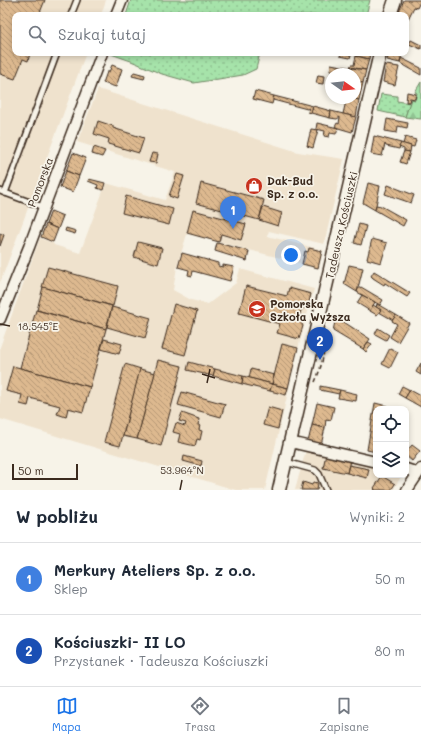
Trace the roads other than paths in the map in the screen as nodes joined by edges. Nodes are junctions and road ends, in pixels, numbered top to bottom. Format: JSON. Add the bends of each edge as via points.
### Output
{"nodes":[{"id":1,"x":77,"y":0,"type":"edge"},
{"id":2,"x":122,"y":0,"type":"edge"},
{"id":3,"x":395,"y":0,"type":"edge"},
{"id":4,"x":72,"y":12,"type":"edge"},
{"id":5,"x":117,"y":12,"type":"edge"},
{"id":6,"x":391,"y":12,"type":"edge"},
{"id":7,"x":56,"y":56,"type":"edge"},
{"id":8,"x":101,"y":56,"type":"edge"},
{"id":9,"x":379,"y":56,"type":"edge"},
{"id":10,"x":2,"y":192,"type":"edge"},
{"id":11,"x":44,"y":207,"type":"junction"},
{"id":12,"x":0,"y":319,"type":"edge"},
{"id":13,"x":290,"y":442,"type":"junction"},
{"id":14,"x":285,"y":461,"type":"junction"},
{"id":15,"x":373,"y":461,"type":"edge"},
{"id":16,"x":409,"y":470,"type":"edge"},
{"id":17,"x":419,"y":472,"type":"edge"},
{"id":18,"x":279,"y":490,"type":"edge"},
{"id":19,"x":326,"y":490,"type":"edge"},
{"id":20,"x":407,"y":490,"type":"edge"}],
"edges":[{"from":1,"to":4,"type":"lane"},
{"from":2,"to":5,"type":"street"},
{"from":3,"to":6,"type":"street"},
{"from":7,"to":10,"type":"lane"},
{"from":8,"to":11,"type":"street","name":"Pomorska"},
{"from":9,"to":13,"type":"street","name":"Tadeusza Kościuszki"},
{"from":10,"to":11,"type":"lane"},
{"from":11,"to":12,"type":"street","name":"Pomorska"},
{"from":13,"to":14,"type":"street","name":"Tadeusza Kościuszki"},
{"from":13,"to":15,"type":"street"},
{"from":14,"to":18,"type":"street","name":"Tadeusza Kościuszki"},
{"from":14,"to":19,"type":"lane","via":[[315,470]]},
{"from":16,"to":17,"type":"street"},
{"from":17,"to":20,"type":"street"}]}
